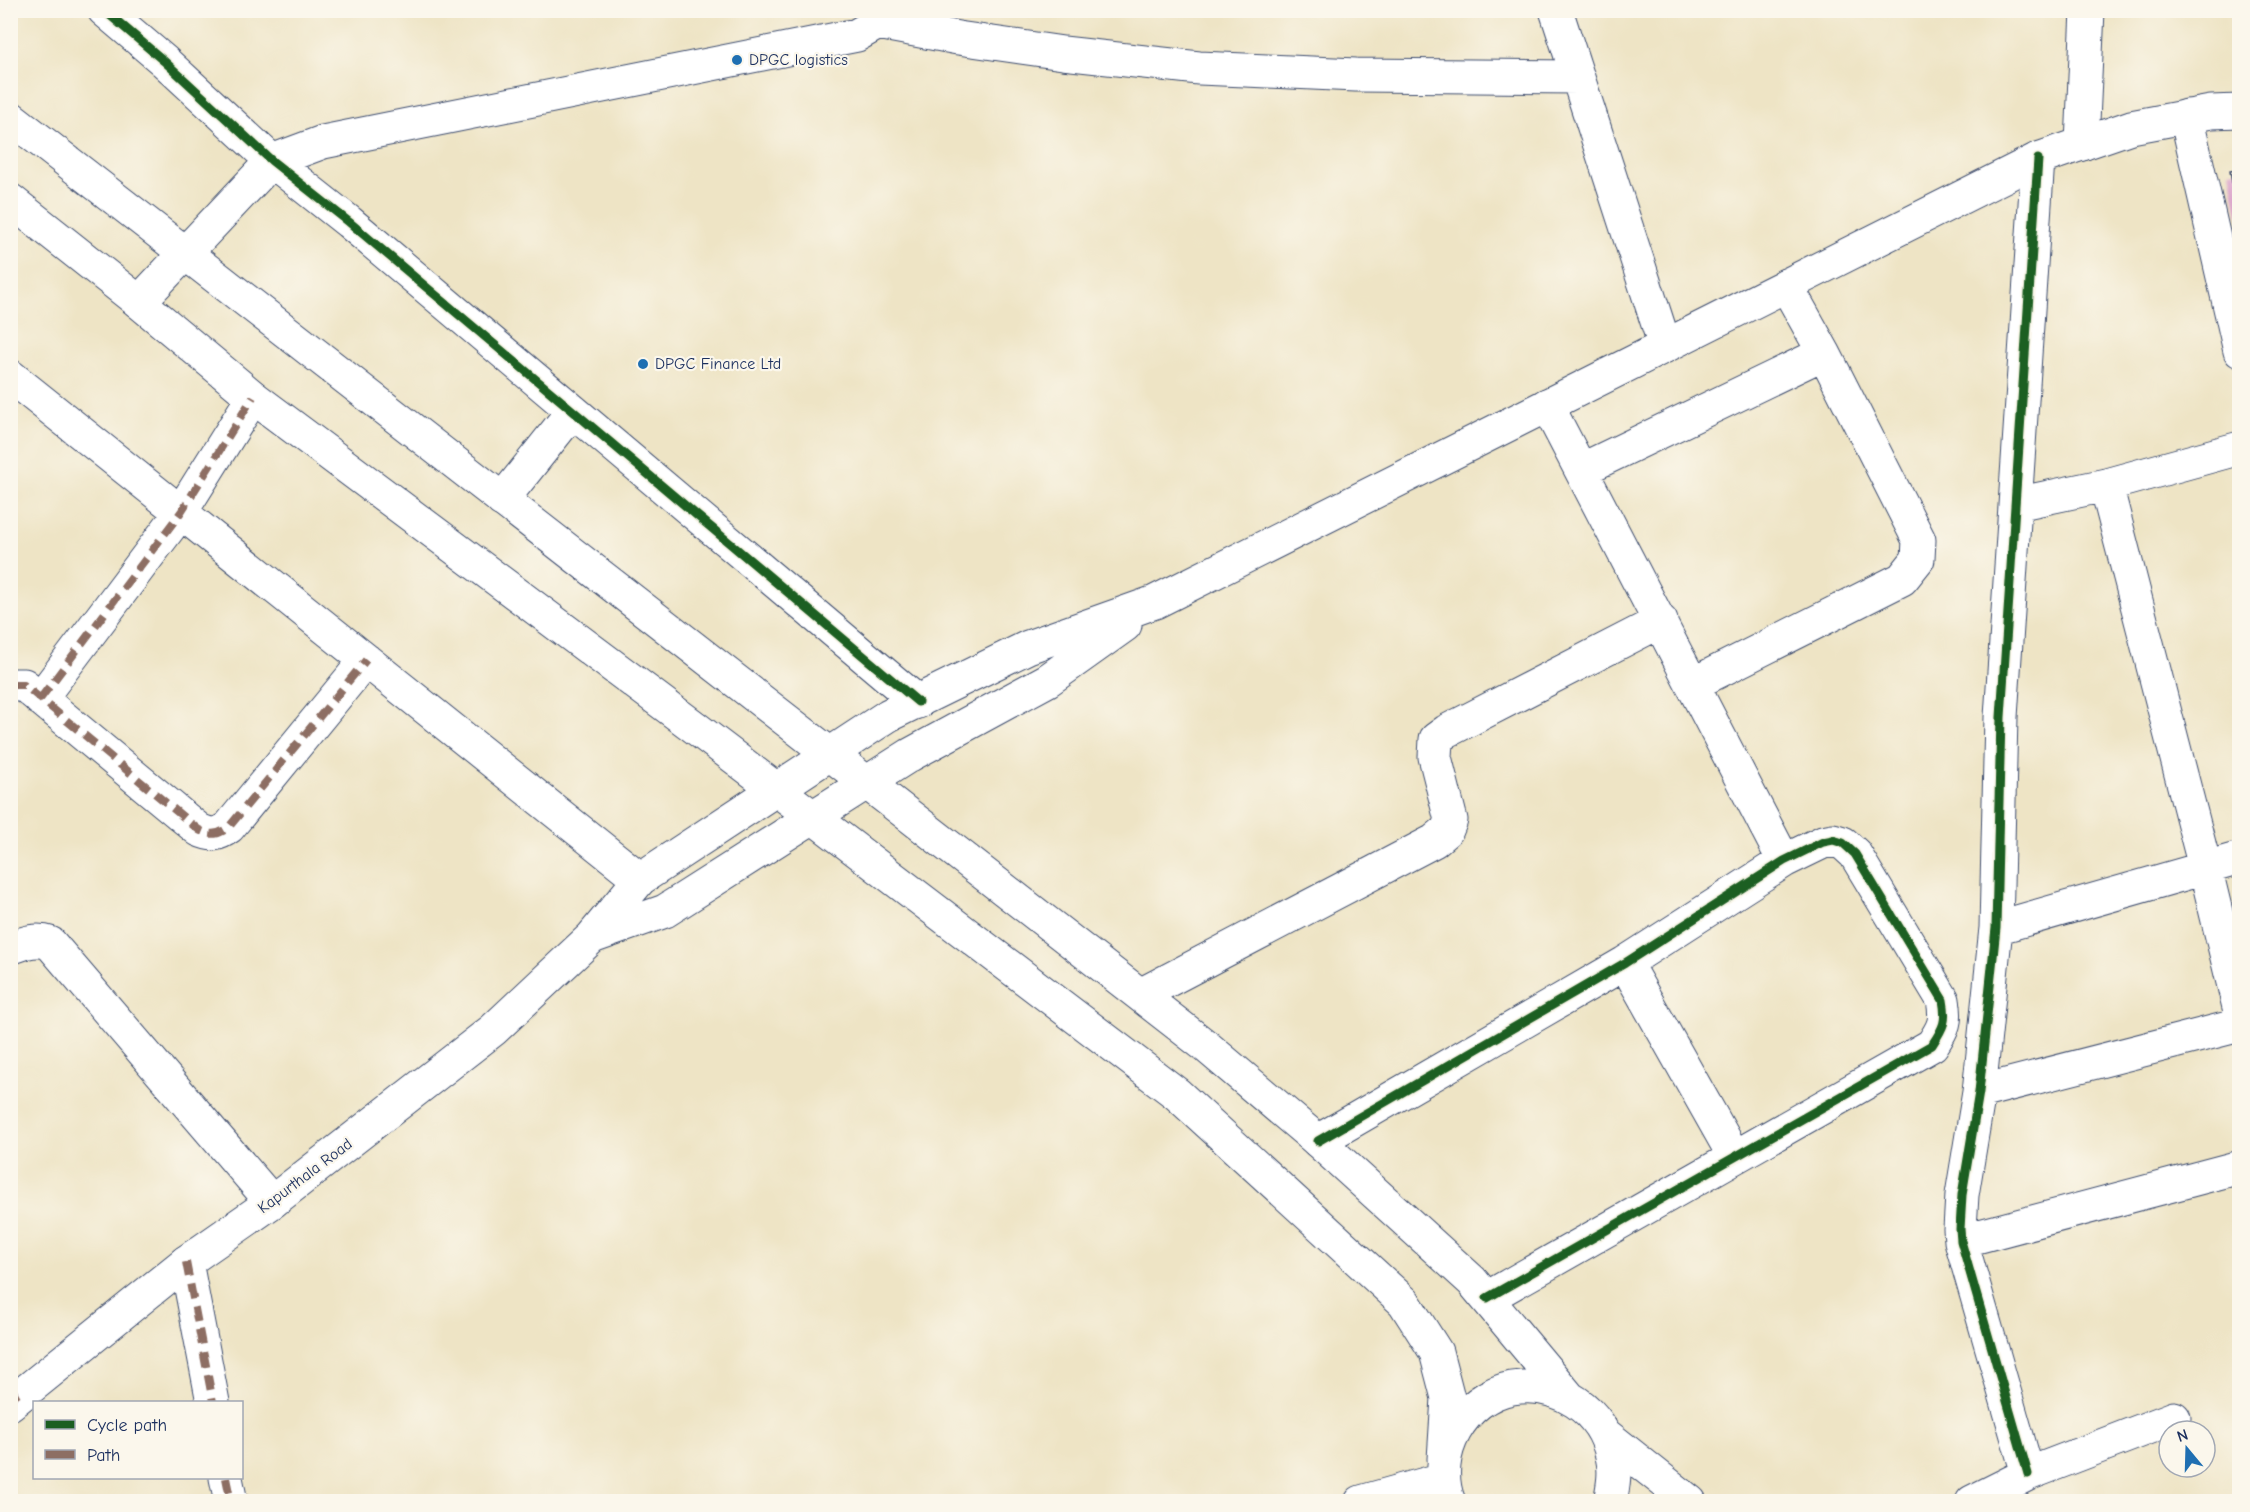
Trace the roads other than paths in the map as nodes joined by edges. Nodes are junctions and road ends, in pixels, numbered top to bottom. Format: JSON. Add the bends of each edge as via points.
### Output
{"nodes":[{"id":1,"x":104,"y":10,"type":"edge"},
{"id":2,"x":1556,"y":10,"type":"edge"},
{"id":3,"x":2088,"y":10,"type":"edge"},
{"id":4,"x":879,"y":17,"type":"edge"},
{"id":5,"x":1578,"y":77,"type":"junction"},
{"id":6,"x":2240,"y":111,"type":"edge"},
{"id":7,"x":2186,"y":116,"type":"junction"},
{"id":8,"x":10,"y":117,"type":"edge"},
{"id":9,"x":2082,"y":144,"type":"junction"},
{"id":10,"x":2038,"y":159,"type":"junction"},
{"id":11,"x":272,"y":161,"type":"junction"},
{"id":12,"x":10,"y":200,"type":"edge"},
{"id":13,"x":184,"y":253,"type":"junction"},
{"id":14,"x":1786,"y":285,"type":"junction"},
{"id":15,"x":139,"y":302,"type":"junction"},
{"id":16,"x":1665,"y":346,"type":"junction"},
{"id":17,"x":2240,"y":351,"type":"edge"},
{"id":18,"x":1824,"y":353,"type":"junction"},
{"id":19,"x":10,"y":376,"type":"edge"},
{"id":20,"x":253,"y":397,"type":"junction"},
{"id":21,"x":1547,"y":405,"type":"junction"},
{"id":22,"x":573,"y":411,"type":"junction"},
{"id":23,"x":2240,"y":448,"type":"edge"},
{"id":24,"x":1581,"y":470,"type":"junction"},
{"id":25,"x":2106,"y":486,"type":"junction"},
{"id":26,"x":502,"y":500,"type":"junction"},
{"id":27,"x":2016,"y":504,"type":"junction"},
{"id":28,"x":181,"y":512,"type":"junction"},
{"id":29,"x":1155,"y":602,"type":"junction"},
{"id":30,"x":1661,"y":621,"type":"junction"},
{"id":31,"x":366,"y":660,"type":"junction"},
{"id":32,"x":1693,"y":684,"type":"junction"},
{"id":33,"x":10,"y":685,"type":"edge"},
{"id":34,"x":40,"y":699,"type":"junction"},
{"id":35,"x":918,"y":702,"type":"junction"},
{"id":36,"x":830,"y":754,"type":"junction"},
{"id":37,"x":867,"y":782,"type":"junction"},
{"id":38,"x":776,"y":789,"type":"junction"},
{"id":39,"x":812,"y":818,"type":"junction"},
{"id":40,"x":2240,"y":858,"type":"edge"},
{"id":41,"x":1784,"y":861,"type":"junction"},
{"id":42,"x":2205,"y":867,"type":"junction"},
{"id":43,"x":640,"y":879,"type":"junction"},
{"id":44,"x":1996,"y":928,"type":"junction"},
{"id":45,"x":592,"y":937,"type":"junction"},
{"id":46,"x":10,"y":948,"type":"edge"},
{"id":47,"x":1625,"y":963,"type":"junction"},
{"id":48,"x":1142,"y":994,"type":"junction"},
{"id":49,"x":2240,"y":1011,"type":"edge"},
{"id":50,"x":2240,"y":1025,"type":"edge"},
{"id":51,"x":1979,"y":1092,"type":"junction"},
{"id":52,"x":1318,"y":1141,"type":"junction"},
{"id":53,"x":1734,"y":1156,"type":"junction"},
{"id":54,"x":2240,"y":1167,"type":"edge"},
{"id":55,"x":272,"y":1202,"type":"junction"},
{"id":56,"x":1961,"y":1241,"type":"junction"},
{"id":57,"x":186,"y":1262,"type":"junction"},
{"id":58,"x":1487,"y":1298,"type":"junction"},
{"id":59,"x":13,"y":1396,"type":"edge"},
{"id":60,"x":1568,"y":1396,"type":"junction"},
{"id":61,"x":213,"y":1401,"type":"edge"},
{"id":62,"x":2174,"y":1418,"type":"dead end"},
{"id":63,"x":1607,"y":1436,"type":"junction"},
{"id":64,"x":2028,"y":1474,"type":"junction"},
{"id":65,"x":226,"y":1479,"type":"edge"},
{"id":66,"x":1445,"y":1480,"type":"edge"},
{"id":67,"x":231,"y":1502,"type":"edge"},
{"id":68,"x":1361,"y":1502,"type":"edge"},
{"id":69,"x":1610,"y":1502,"type":"edge"},
{"id":70,"x":1690,"y":1502,"type":"edge"},
{"id":71,"x":1972,"y":1502,"type":"edge"}],
"edges":[{"from":1,"to":11,"type":"street"},
{"from":2,"to":5,"type":"street"},
{"from":3,"to":9,"type":"street"},
{"from":4,"to":5,"type":"street","via":[[958,38],[1199,68],[1356,75]]},
{"from":4,"to":11,"type":"street","via":[[857,35],[323,142]]},
{"from":5,"to":16,"type":"street"},
{"from":6,"to":7,"type":"street"},
{"from":7,"to":9,"type":"street","via":[[2131,127]]},
{"from":7,"to":17,"type":"street"},
{"from":8,"to":13,"type":"street"},
{"from":9,"to":10,"type":"street"},
{"from":10,"to":14,"type":"street"},
{"from":10,"to":27,"type":"street"},
{"from":11,"to":13,"type":"street"},
{"from":11,"to":22,"type":"street"},
{"from":12,"to":15,"type":"street"},
{"from":13,"to":15,"type":"street"},
{"from":13,"to":26,"type":"street"},
{"from":14,"to":16,"type":"street"},
{"from":14,"to":18,"type":"street"},
{"from":15,"to":20,"type":"street"},
{"from":16,"to":21,"type":"street"},
{"from":18,"to":24,"type":"street"},
{"from":18,"to":32,"type":"street","via":[[1919,540],[1918,559],[1902,579]]},
{"from":19,"to":28,"type":"street"},
{"from":20,"to":28,"type":"street"},
{"from":20,"to":38,"type":"street"},
{"from":21,"to":24,"type":"street"},
{"from":21,"to":29,"type":"street"},
{"from":22,"to":26,"type":"street"},
{"from":22,"to":35,"type":"street"},
{"from":23,"to":25,"type":"street"},
{"from":24,"to":30,"type":"street"},
{"from":25,"to":27,"type":"street"},
{"from":25,"to":42,"type":"street"},
{"from":26,"to":36,"type":"street"},
{"from":27,"to":44,"type":"street","via":[[2001,717]]},
{"from":28,"to":31,"type":"street"},
{"from":28,"to":34,"type":"street"},
{"from":29,"to":35,"type":"street","name":"Kapurthala Road","via":[[1028,647]]},
{"from":29,"to":37,"type":"street","via":[[1048,680]]},
{"from":30,"to":32,"type":"street"},
{"from":30,"to":48,"type":"street","via":[[1436,739],[1436,757],[1451,820],[1447,830],[1434,841]]},
{"from":31,"to":34,"type":"street","via":[[229,827],[211,835],[199,830]]},
{"from":31,"to":43,"type":"street"},
{"from":32,"to":41,"type":"street"},
{"from":33,"to":34,"type":"street","via":[[24,685]]},
{"from":35,"to":36,"type":"street","name":"Kapurthala Road","via":[[889,715]]},
{"from":36,"to":37,"type":"street"},
{"from":36,"to":38,"type":"street","name":"Kapurthala Road"},
{"from":37,"to":39,"type":"street"},
{"from":37,"to":48,"type":"street"},
{"from":38,"to":39,"type":"street"},
{"from":38,"to":43,"type":"street","name":"Kapurthala Road"},
{"from":39,"to":45,"type":"street","via":[[665,911]]},
{"from":39,"to":66,"type":"street","via":[[1177,1094],[1404,1302],[1436,1352],[1448,1398]]},
{"from":40,"to":42,"type":"street"},
{"from":41,"to":47,"type":"street"},
{"from":41,"to":53,"type":"street","via":[[1833,840],[1855,854],[1943,1000],[1946,1016],[1932,1045]]},
{"from":42,"to":44,"type":"street"},
{"from":42,"to":49,"type":"street"},
{"from":43,"to":45,"type":"street","name":"Kapurthala Road"},
{"from":44,"to":51,"type":"street"},
{"from":45,"to":55,"type":"street","name":"Kapurthala Road","via":[[493,1030]]},
{"from":46,"to":55,"type":"street","via":[[30,941],[50,943]]},
{"from":47,"to":52,"type":"street"},
{"from":47,"to":53,"type":"street"},
{"from":48,"to":52,"type":"street"},
{"from":50,"to":51,"type":"street"},
{"from":51,"to":56,"type":"street","via":[[1962,1195]]},
{"from":52,"to":58,"type":"street"},
{"from":53,"to":58,"type":"street"},
{"from":54,"to":56,"type":"street"},
{"from":55,"to":57,"type":"street","name":"Kapurthala Road"},
{"from":56,"to":64,"type":"street"},
{"from":57,"to":59,"type":"street","name":"Kapurthala Road"},
{"from":57,"to":61,"type":"street"},
{"from":58,"to":60,"type":"street"},
{"from":60,"to":63,"type":"street","via":[[1594,1417]]},
{"from":60,"to":66,"type":"street","via":[[1544,1388],[1513,1388],[1490,1396],[1463,1417],[1449,1442]]},
{"from":62,"to":64,"type":"street"},
{"from":63,"to":69,"type":"street","via":[[1613,1458]]},
{"from":63,"to":70,"type":"street"},
{"from":64,"to":71,"type":"street"},
{"from":65,"to":67,"type":"street"},
{"from":66,"to":68,"type":"street"}]}
